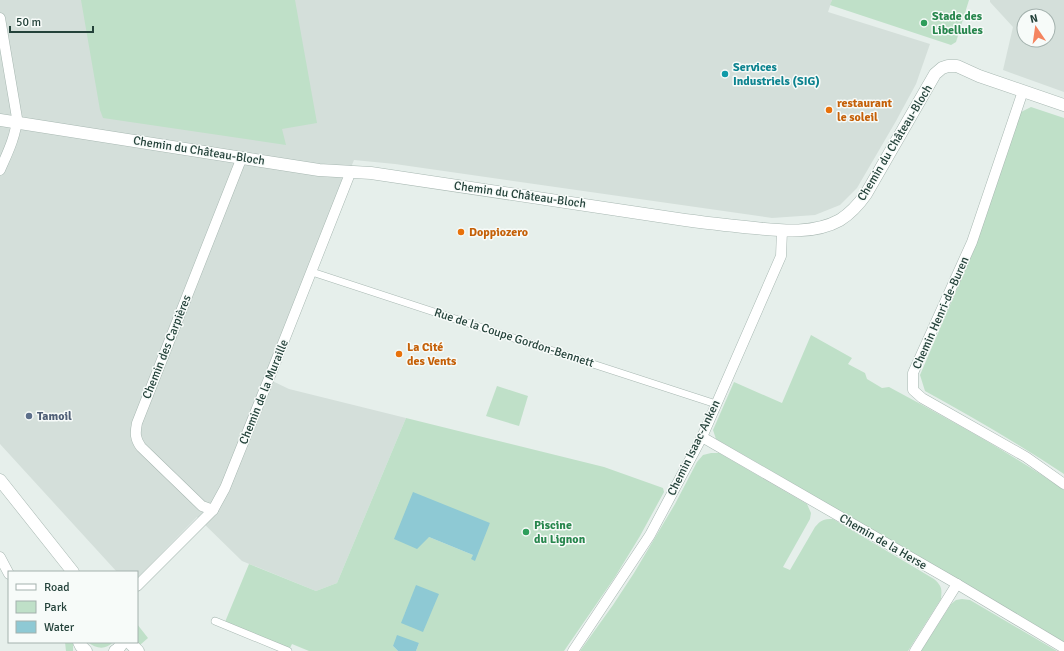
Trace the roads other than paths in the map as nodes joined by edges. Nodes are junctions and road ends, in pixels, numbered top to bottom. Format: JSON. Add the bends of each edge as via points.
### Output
{"nodes":[{"id":1,"x":0,"y":18,"type":"edge"},
{"id":2,"x":1023,"y":91,"type":"junction"},
{"id":3,"x":1064,"y":105,"type":"edge"},
{"id":4,"x":0,"y":120,"type":"edge"},
{"id":5,"x":17,"y":123,"type":"junction"},
{"id":6,"x":242,"y":157,"type":"junction"},
{"id":7,"x":0,"y":170,"type":"edge"},
{"id":8,"x":351,"y":171,"type":"junction"},
{"id":9,"x":782,"y":230,"type":"junction"},
{"id":10,"x":312,"y":272,"type":"junction"},
{"id":11,"x":716,"y":404,"type":"junction"},
{"id":12,"x":702,"y":437,"type":"junction"},
{"id":13,"x":0,"y":480,"type":"edge"},
{"id":14,"x":1064,"y":484,"type":"edge"},
{"id":15,"x":213,"y":510,"type":"junction"},
{"id":16,"x":0,"y":556,"type":"edge"},
{"id":17,"x":61,"y":556,"type":"junction"},
{"id":18,"x":68,"y":571,"type":"edge"},
{"id":19,"x":72,"y":571,"type":"edge"},
{"id":20,"x":8,"y":572,"type":"edge"},
{"id":21,"x":958,"y":584,"type":"junction"},
{"id":22,"x":138,"y":585,"type":"edge"},
{"id":23,"x":215,"y":621,"type":"dead end"},
{"id":24,"x":79,"y":643,"type":"edge"},
{"id":25,"x":122,"y":643,"type":"edge"},
{"id":26,"x":130,"y":643,"type":"edge"},
{"id":27,"x":1064,"y":648,"type":"edge"},
{"id":28,"x":86,"y":651,"type":"edge"},
{"id":29,"x":116,"y":651,"type":"edge"},
{"id":30,"x":138,"y":651,"type":"edge"},
{"id":31,"x":288,"y":651,"type":"edge"},
{"id":32,"x":573,"y":651,"type":"edge"},
{"id":33,"x":915,"y":651,"type":"edge"}],
"edges":[{"from":1,"to":5,"type":"street"},
{"from":2,"to":3,"type":"street"},
{"from":2,"to":9,"type":"street","name":"Chemin du Château-Bloch","via":[[957,66],[942,68],[935,74],[866,194],[855,207],[840,220],[823,227]]},
{"from":2,"to":14,"type":"street","name":"Chemin Henri-de-Buren","via":[[972,242],[913,373],[913,390],[922,398],[1026,457]]},
{"from":4,"to":5,"type":"street","name":"Chemin du Château-Bloch"},
{"from":5,"to":6,"type":"street","name":"Chemin du Château-Bloch"},
{"from":5,"to":7,"type":"street"},
{"from":6,"to":8,"type":"street","name":"Chemin du Château-Bloch","via":[[319,170]]},
{"from":6,"to":15,"type":"street","name":"Chemin des Carpières","via":[[135,431],[141,448],[202,506]]},
{"from":8,"to":9,"type":"street","name":"Chemin du Château-Bloch","via":[[685,220]]},
{"from":8,"to":10,"type":"street","name":"Chemin de la Muraille"},
{"from":9,"to":11,"type":"street","name":"Chemin Isaac-Anken","via":[[780,256]]},
{"from":10,"to":11,"type":"street","name":"Rue de la Coupe Gordon-Bennett"},
{"from":10,"to":15,"type":"street","name":"Chemin de la Muraille","via":[[225,488]]},
{"from":11,"to":12,"type":"street","name":"Chemin Isaac-Anken"},
{"from":12,"to":21,"type":"street","name":"Chemin de la Herse"},
{"from":12,"to":32,"type":"street","name":"Chemin Isaac-Anken","via":[[650,535]]},
{"from":13,"to":17,"type":"street"},
{"from":15,"to":22,"type":"street","name":"Chemin de la Muraille"},
{"from":16,"to":20,"type":"street"},
{"from":17,"to":18,"type":"street"},
{"from":17,"to":19,"type":"street"},
{"from":21,"to":27,"type":"street","name":"Chemin de la Herse"},
{"from":21,"to":33,"type":"street"},
{"from":23,"to":31,"type":"street"},
{"from":24,"to":28,"type":"street"},
{"from":25,"to":29,"type":"street"},
{"from":26,"to":30,"type":"street"}]}
